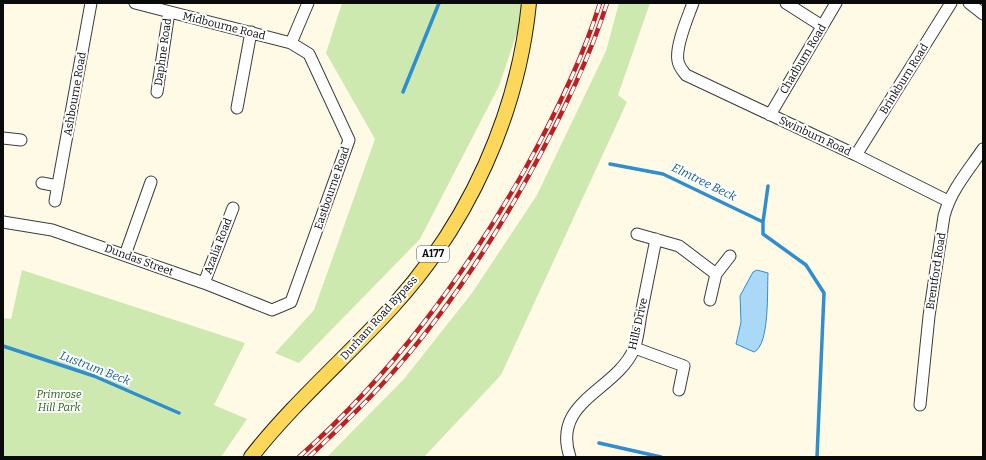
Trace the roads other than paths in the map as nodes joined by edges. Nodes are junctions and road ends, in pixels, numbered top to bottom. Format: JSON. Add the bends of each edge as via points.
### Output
{"nodes":[{"id":1,"x":92,"y":3,"type":"edge"},
{"id":2,"x":135,"y":3,"type":"edge"},
{"id":3,"x":308,"y":3,"type":"edge"},
{"id":4,"x":529,"y":3,"type":"edge"},
{"id":5,"x":693,"y":3,"type":"edge"},
{"id":6,"x":786,"y":3,"type":"edge"},
{"id":7,"x":836,"y":3,"type":"edge"},
{"id":8,"x":951,"y":3,"type":"edge"},
{"id":9,"x":969,"y":3,"type":"edge"},
{"id":10,"x":169,"y":12,"type":"junction"},
{"id":11,"x":983,"y":14,"type":"edge"},
{"id":12,"x":822,"y":26,"type":"junction"},
{"id":13,"x":251,"y":32,"type":"junction"},
{"id":14,"x":291,"y":43,"type":"junction"},
{"id":15,"x":157,"y":92,"type":"dead end"},
{"id":16,"x":238,"y":108,"type":"dead end"},
{"id":17,"x":770,"y":115,"type":"junction"},
{"id":18,"x":3,"y":138,"type":"edge"},
{"id":19,"x":21,"y":140,"type":"dead end"},
{"id":20,"x":983,"y":149,"type":"edge"},
{"id":21,"x":856,"y":155,"type":"junction"},
{"id":22,"x":151,"y":182,"type":"dead end"},
{"id":23,"x":42,"y":183,"type":"dead end"},
{"id":24,"x":58,"y":186,"type":"junction"},
{"id":25,"x":55,"y":201,"type":"dead end"},
{"id":26,"x":948,"y":202,"type":"junction"},
{"id":27,"x":233,"y":208,"type":"dead end"},
{"id":28,"x":3,"y":222,"type":"edge"},
{"id":29,"x":637,"y":234,"type":"dead end"},
{"id":30,"x":656,"y":239,"type":"junction"},
{"id":31,"x":125,"y":255,"type":"junction"},
{"id":32,"x":730,"y":256,"type":"dead end"},
{"id":33,"x":716,"y":274,"type":"junction"},
{"id":34,"x":204,"y":283,"type":"junction"},
{"id":35,"x":710,"y":300,"type":"dead end"},
{"id":36,"x":272,"y":310,"type":"joint"},
{"id":37,"x":634,"y":348,"type":"junction"},
{"id":38,"x":679,"y":390,"type":"dead end"},
{"id":39,"x":922,"y":405,"type":"dead end"},
{"id":40,"x":251,"y":457,"type":"edge"},
{"id":41,"x":570,"y":457,"type":"edge"}],
"edges":[{"from":1,"to":24,"type":"street","name":"Ashbourne Road"},
{"from":2,"to":10,"type":"street","name":"Midbourne Road"},
{"from":3,"to":14,"type":"street"},
{"from":4,"to":40,"type":"main road","name":"Durham Road Bypass","number":"A177","via":[[520,62],[501,128],[487,162],[457,218],[395,304],[283,420]]},
{"from":5,"to":17,"type":"street","name":"Swinburn Road","via":[[684,26],[678,53],[682,70],[691,78]]},
{"from":6,"to":12,"type":"street"},
{"from":7,"to":12,"type":"street","name":"Chadburn Road"},
{"from":8,"to":21,"type":"street","name":"Brinkburn Road"},
{"from":9,"to":11,"type":"street"},
{"from":10,"to":13,"type":"street","name":"Midbourne Road"},
{"from":10,"to":15,"type":"street","name":"Daphne Road"},
{"from":12,"to":17,"type":"street","name":"Chadburn Road"},
{"from":13,"to":14,"type":"street","name":"Midbourne Road"},
{"from":13,"to":16,"type":"street"},
{"from":14,"to":36,"type":"street","name":"Eastbourne Road","via":[[309,54],[349,140],[291,302]]},
{"from":17,"to":21,"type":"street","name":"Swinburn Road"},
{"from":18,"to":19,"type":"street"},
{"from":20,"to":26,"type":"street","name":"Brentford Road","via":[[956,186]]},
{"from":21,"to":26,"type":"street","name":"Swinburn Road"},
{"from":22,"to":31,"type":"street"},
{"from":23,"to":24,"type":"street"},
{"from":24,"to":25,"type":"street","name":"Ashbourne Road"},
{"from":26,"to":39,"type":"street","name":"Brentford Road","via":[[929,316]]},
{"from":27,"to":34,"type":"street","name":"Azalia Road"},
{"from":28,"to":31,"type":"street","name":"Dundas Street","via":[[52,230]]},
{"from":29,"to":30,"type":"street"},
{"from":30,"to":33,"type":"street","via":[[679,246]]},
{"from":30,"to":37,"type":"street","name":"Hills Drive"},
{"from":31,"to":34,"type":"street","name":"Dundas Street"},
{"from":32,"to":33,"type":"street"},
{"from":33,"to":35,"type":"street"},
{"from":34,"to":36,"type":"street","name":"Dundas Street"},
{"from":37,"to":38,"type":"street","via":[[684,366]]},
{"from":37,"to":41,"type":"street","name":"Hills Drive","via":[[622,369],[579,405],[573,414],[567,439]]}]}
